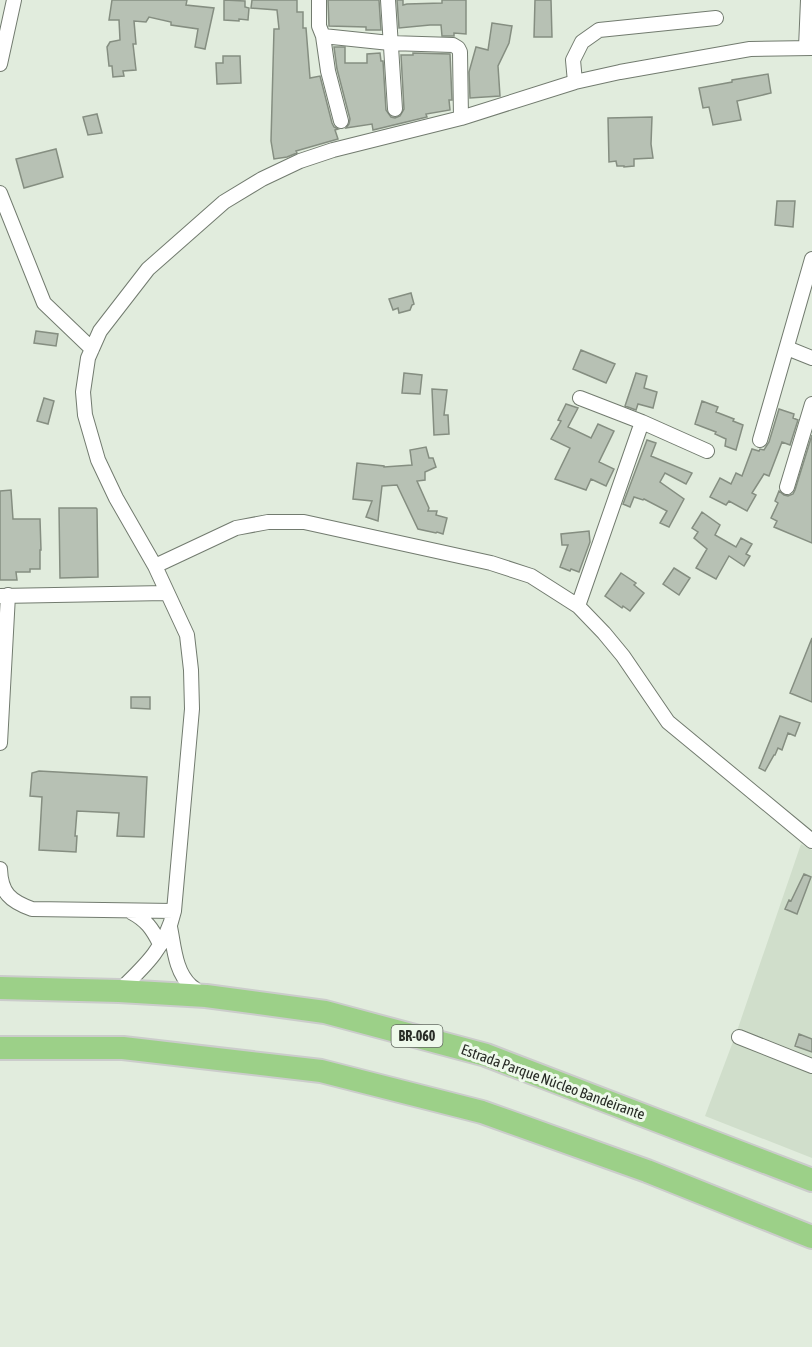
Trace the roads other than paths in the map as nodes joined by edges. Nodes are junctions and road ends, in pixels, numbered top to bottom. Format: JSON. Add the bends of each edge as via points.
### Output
{"nodes":[{"id":1,"x":14,"y":0,"type":"edge"},
{"id":2,"x":319,"y":0,"type":"edge"},
{"id":3,"x":388,"y":0,"type":"edge"},
{"id":4,"x":808,"y":0,"type":"edge"},
{"id":5,"x":716,"y":18,"type":"dead end"},
{"id":6,"x":323,"y":36,"type":"junction"},
{"id":7,"x":390,"y":44,"type":"junction"},
{"id":8,"x":809,"y":48,"type":"edge"},
{"id":9,"x":0,"y":64,"type":"edge"},
{"id":10,"x":575,"y":82,"type":"junction"},
{"id":11,"x":395,"y":109,"type":"dead end"},
{"id":12,"x":461,"y":118,"type":"junction"},
{"id":13,"x":341,"y":121,"type":"dead end"},
{"id":14,"x":0,"y":193,"type":"edge"},
{"id":15,"x":812,"y":259,"type":"edge"},
{"id":16,"x":787,"y":348,"type":"junction"},
{"id":17,"x":92,"y":349,"type":"junction"},
{"id":18,"x":812,"y":358,"type":"edge"},
{"id":19,"x":580,"y":398,"type":"dead end"},
{"id":20,"x":812,"y":404,"type":"edge"},
{"id":21,"x":642,"y":422,"type":"junction"},
{"id":22,"x":759,"y":440,"type":"dead end"},
{"id":23,"x":707,"y":451,"type":"dead end"},
{"id":24,"x":787,"y":487,"type":"dead end"},
{"id":25,"x":155,"y":566,"type":"junction"},
{"id":26,"x":166,"y":593,"type":"junction"},
{"id":27,"x":4,"y":595,"type":"edge"},
{"id":28,"x":578,"y":606,"type":"junction"},
{"id":29,"x":0,"y":742,"type":"edge"},
{"id":30,"x":812,"y":841,"type":"edge"},
{"id":31,"x":0,"y":869,"type":"edge"},
{"id":32,"x":174,"y":911,"type":"junction"},
{"id":33,"x":131,"y":912,"type":"junction"},
{"id":34,"x":170,"y":927,"type":"junction"},
{"id":35,"x":160,"y":944,"type":"junction"},
{"id":36,"x":0,"y":988,"type":"edge"},
{"id":37,"x":119,"y":991,"type":"junction"},
{"id":38,"x":206,"y":996,"type":"junction"},
{"id":39,"x":739,"y":1037,"type":"dead end"},
{"id":40,"x":0,"y":1048,"type":"edge"},
{"id":41,"x":812,"y":1066,"type":"edge"},
{"id":42,"x":812,"y":1180,"type":"edge"},
{"id":43,"x":812,"y":1237,"type":"edge"}],
"edges":[{"from":1,"to":9,"type":"street"},
{"from":2,"to":6,"type":"street"},
{"from":3,"to":7,"type":"street"},
{"from":4,"to":8,"type":"street"},
{"from":5,"to":10,"type":"street","via":[[599,30],[582,42],[573,60]]},
{"from":6,"to":7,"type":"street"},
{"from":6,"to":13,"type":"street"},
{"from":7,"to":11,"type":"street"},
{"from":7,"to":12,"type":"street","via":[[458,48]]},
{"from":8,"to":10,"type":"street","via":[[750,49]]},
{"from":10,"to":12,"type":"street"},
{"from":12,"to":17,"type":"street","via":[[300,161],[224,202],[148,269],[100,331]]},
{"from":14,"to":17,"type":"street","via":[[44,303]]},
{"from":15,"to":16,"type":"street"},
{"from":16,"to":18,"type":"street"},
{"from":16,"to":22,"type":"street"},
{"from":17,"to":25,"type":"street","via":[[83,392],[85,415],[98,460]]},
{"from":19,"to":21,"type":"street"},
{"from":20,"to":24,"type":"street"},
{"from":21,"to":23,"type":"street"},
{"from":21,"to":28,"type":"street"},
{"from":25,"to":26,"type":"street"},
{"from":25,"to":28,"type":"street","via":[[236,528],[268,522],[304,522],[491,563],[531,576]]},
{"from":26,"to":27,"type":"street"},
{"from":26,"to":32,"type":"street","via":[[187,635],[192,709]]},
{"from":27,"to":29,"type":"street"},
{"from":28,"to":30,"type":"street","via":[[622,656],[668,722]]},
{"from":31,"to":33,"type":"street","via":[[6,894],[32,909]]},
{"from":32,"to":33,"type":"street"},
{"from":32,"to":34,"type":"street"},
{"from":33,"to":35,"type":"street","via":[[143,919]]},
{"from":34,"to":35,"type":"street"},
{"from":34,"to":38,"type":"street","via":[[183,977]]},
{"from":35,"to":37,"type":"street"},
{"from":36,"to":37,"type":"highway","name":"Estrada Parque Núcleo Bandeirante","number":"BR-060"},
{"from":37,"to":38,"type":"highway","name":"Estrada Parque Núcleo Bandeirante","number":"BR-060"},
{"from":38,"to":42,"type":"highway","name":"Estrada Parque Núcleo Bandeirante","number":"BR-060","via":[[325,1012],[486,1055]]},
{"from":39,"to":41,"type":"street"},
{"from":40,"to":43,"type":"highway","via":[[123,1048],[321,1071],[482,1112],[647,1171]]}]}
